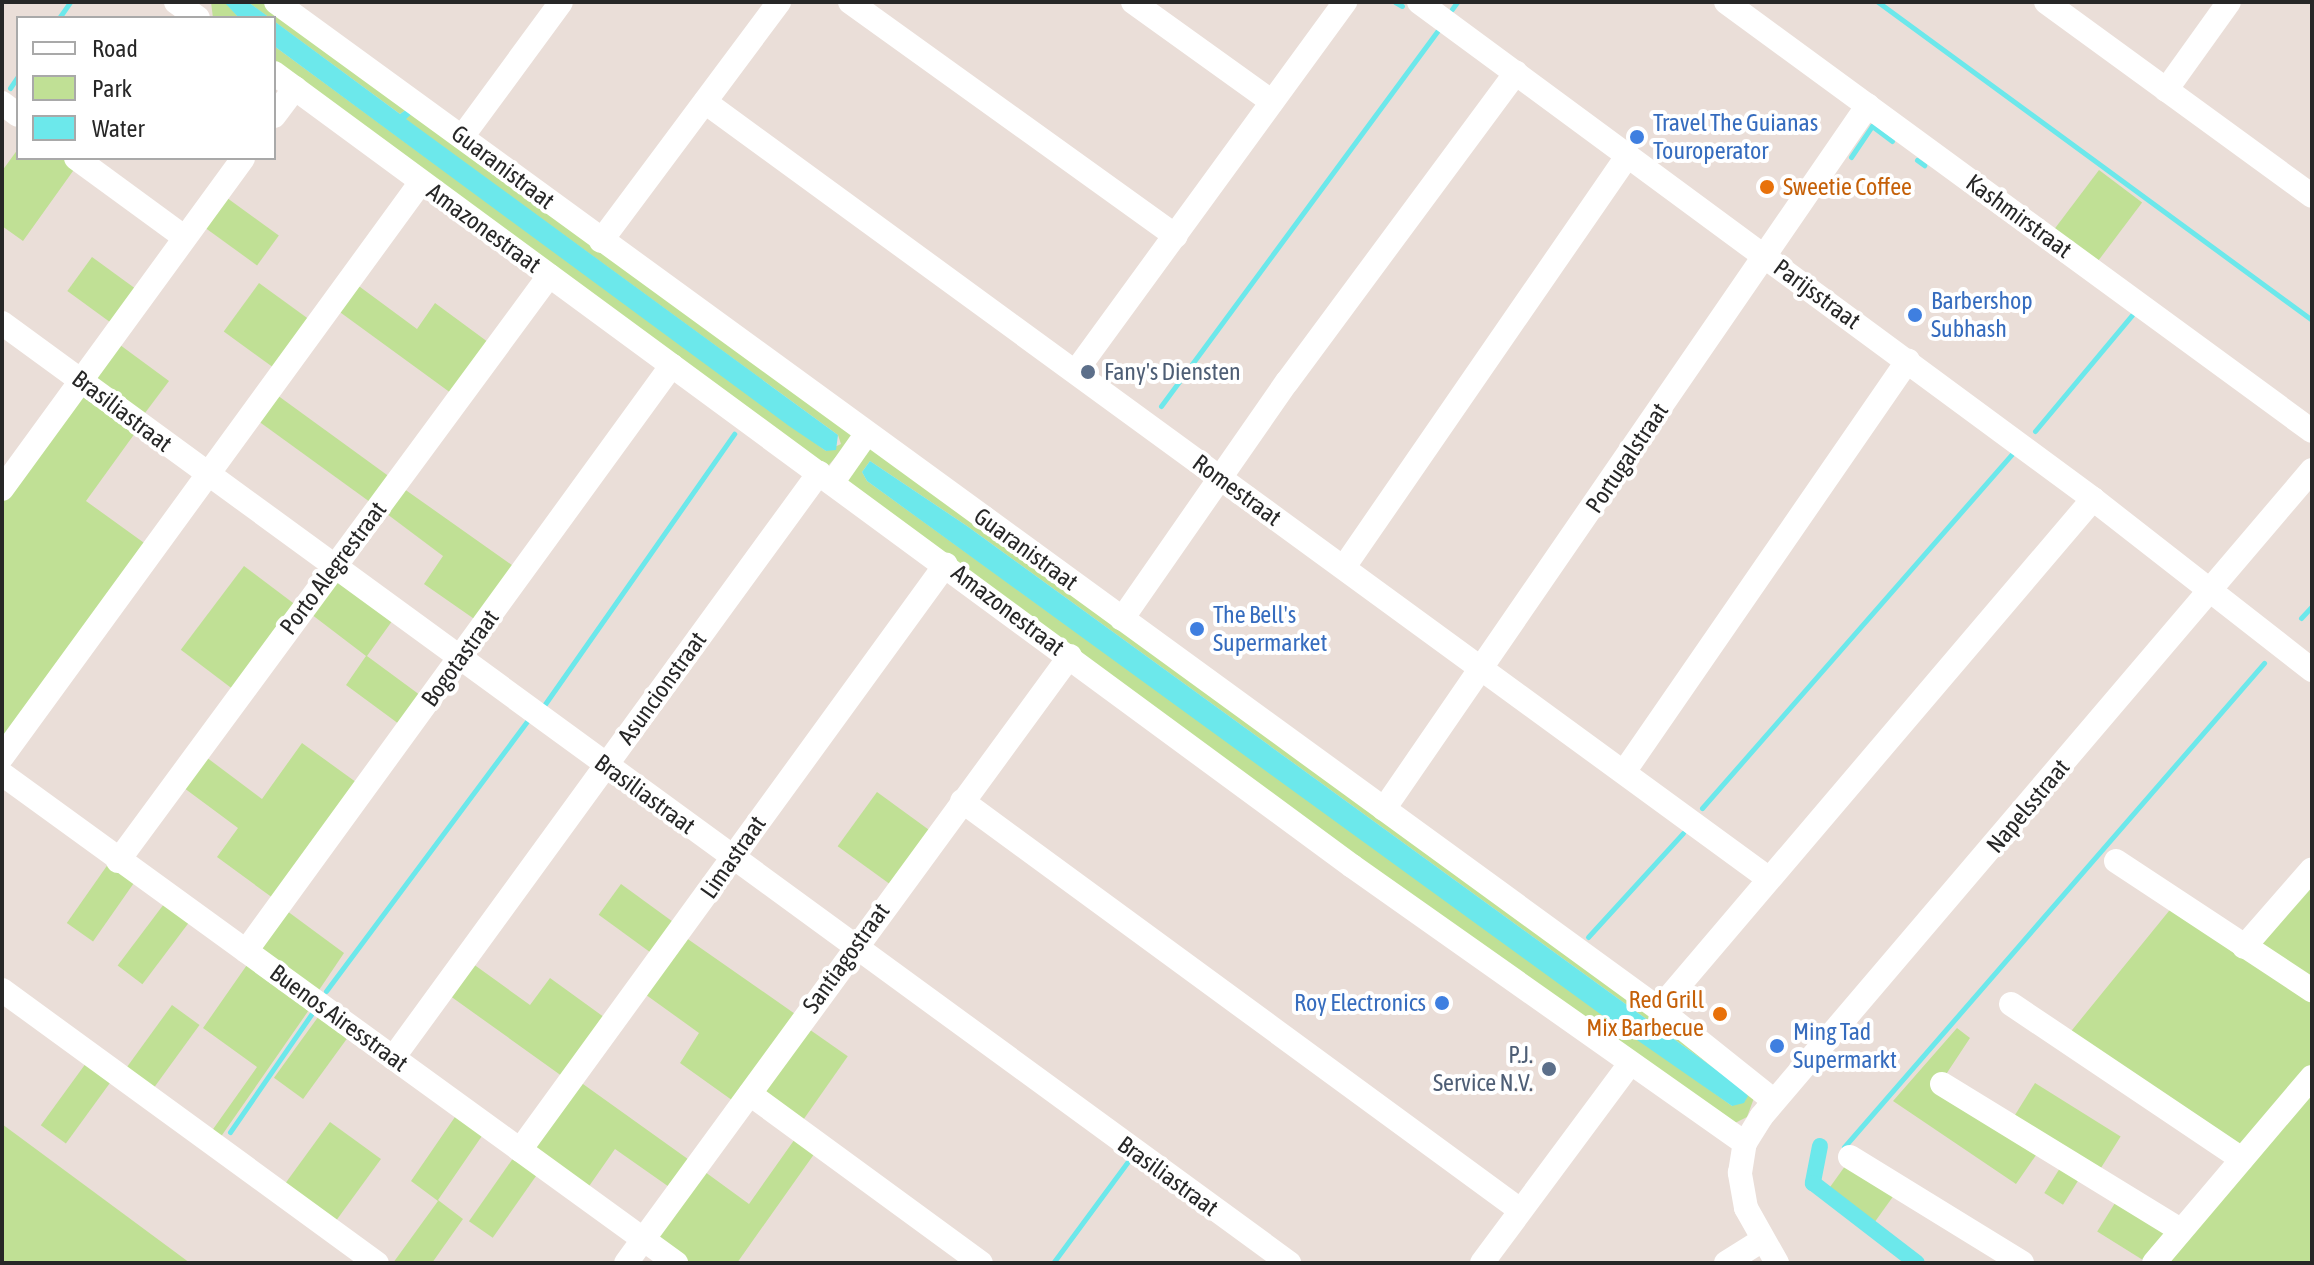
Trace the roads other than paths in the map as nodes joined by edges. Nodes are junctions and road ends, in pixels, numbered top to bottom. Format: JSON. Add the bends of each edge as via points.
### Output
{"nodes":[{"id":1,"x":276,"y":2,"type":"edge"},
{"id":2,"x":561,"y":2,"type":"edge"},
{"id":3,"x":779,"y":2,"type":"edge"},
{"id":4,"x":850,"y":2,"type":"edge"},
{"id":5,"x":1133,"y":2,"type":"edge"},
{"id":6,"x":1345,"y":2,"type":"edge"},
{"id":7,"x":1419,"y":2,"type":"edge"},
{"id":8,"x":1726,"y":2,"type":"edge"},
{"id":9,"x":2046,"y":2,"type":"edge"},
{"id":10,"x":2229,"y":2,"type":"edge"},
{"id":11,"x":1516,"y":73,"type":"junction"},
{"id":12,"x":276,"y":74,"type":"edge"},
{"id":13,"x":295,"y":88,"type":"junction"},
{"id":14,"x":2166,"y":90,"type":"junction"},
{"id":15,"x":705,"y":102,"type":"junction"},
{"id":16,"x":1272,"y":102,"type":"junction"},
{"id":17,"x":1868,"y":105,"type":"junction"},
{"id":18,"x":276,"y":113,"type":"edge"},
{"id":19,"x":462,"y":137,"type":"junction"},
{"id":20,"x":1628,"y":155,"type":"junction"},
{"id":21,"x":79,"y":160,"type":"edge"},
{"id":22,"x":242,"y":160,"type":"edge"},
{"id":23,"x":421,"y":182,"type":"junction"},
{"id":24,"x":2312,"y":196,"type":"edge"},
{"id":25,"x":1176,"y":236,"type":"junction"},
{"id":26,"x":184,"y":237,"type":"junction"},
{"id":27,"x":601,"y":241,"type":"junction"},
{"id":28,"x":1764,"y":255,"type":"junction"},
{"id":29,"x":549,"y":276,"type":"junction"},
{"id":30,"x":2,"y":323,"type":"edge"},
{"id":31,"x":1908,"y":361,"type":"junction"},
{"id":32,"x":672,"y":365,"type":"junction"},
{"id":33,"x":1076,"y":371,"type":"junction"},
{"id":34,"x":80,"y":380,"type":"junction"},
{"id":35,"x":2312,"y":431,"type":"edge"},
{"id":36,"x":867,"y":433,"type":"junction"},
{"id":37,"x":2312,"y":470,"type":"edge"},
{"id":38,"x":207,"y":475,"type":"junction"},
{"id":39,"x":825,"y":478,"type":"junction"},
{"id":40,"x":1220,"y":478,"type":"junction"},
{"id":41,"x":2,"y":489,"type":"edge"},
{"id":42,"x":2093,"y":499,"type":"junction"},
{"id":43,"x":946,"y":564,"type":"junction"},
{"id":44,"x":335,"y":565,"type":"junction"},
{"id":45,"x":1344,"y":567,"type":"junction"},
{"id":46,"x":2208,"y":593,"type":"junction"},
{"id":47,"x":1122,"y":619,"type":"junction"},
{"id":48,"x":1070,"y":656,"type":"junction"},
{"id":49,"x":461,"y":657,"type":"junction"},
{"id":50,"x":2312,"y":670,"type":"edge"},
{"id":51,"x":1482,"y":671,"type":"junction"},
{"id":52,"x":2,"y":757,"type":"edge"},
{"id":53,"x":606,"y":765,"type":"junction"},
{"id":54,"x":1624,"y":772,"type":"junction"},
{"id":55,"x":2,"y":774,"type":"edge"},
{"id":56,"x":962,"y":801,"type":"junction"},
{"id":57,"x":1384,"y":809,"type":"junction"},
{"id":58,"x":732,"y":859,"type":"junction"},
{"id":59,"x":118,"y":861,"type":"junction"},
{"id":60,"x":2116,"y":861,"type":"dead end"},
{"id":61,"x":2312,"y":869,"type":"edge"},
{"id":62,"x":1768,"y":878,"type":"junction"},
{"id":63,"x":2244,"y":947,"type":"junction"},
{"id":64,"x":853,"y":948,"type":"junction"},
{"id":65,"x":246,"y":951,"type":"junction"},
{"id":66,"x":2,"y":990,"type":"edge"},
{"id":67,"x":2312,"y":990,"type":"edge"},
{"id":68,"x":2011,"y":1004,"type":"dead end"},
{"id":69,"x":1659,"y":1009,"type":"junction"},
{"id":70,"x":393,"y":1058,"type":"junction"},
{"id":71,"x":1629,"y":1065,"type":"junction"},
{"id":72,"x":2312,"y":1077,"type":"edge"},
{"id":73,"x":1942,"y":1084,"type":"dead end"},
{"id":74,"x":750,"y":1094,"type":"junction"},
{"id":75,"x":1773,"y":1100,"type":"junction"},
{"id":76,"x":1745,"y":1143,"type":"junction"},
{"id":77,"x":520,"y":1150,"type":"junction"},
{"id":78,"x":1850,"y":1157,"type":"dead end"},
{"id":79,"x":2242,"y":1159,"type":"junction"},
{"id":80,"x":1520,"y":1210,"type":"junction"},
{"id":81,"x":2180,"y":1230,"type":"junction"},
{"id":82,"x":644,"y":1239,"type":"junction"},
{"id":83,"x":1761,"y":1241,"type":"junction"},
{"id":84,"x":377,"y":1263,"type":"edge"},
{"id":85,"x":626,"y":1263,"type":"edge"},
{"id":86,"x":676,"y":1263,"type":"edge"},
{"id":87,"x":981,"y":1263,"type":"edge"},
{"id":88,"x":1289,"y":1263,"type":"edge"},
{"id":89,"x":1482,"y":1263,"type":"edge"},
{"id":90,"x":1726,"y":1263,"type":"edge"},
{"id":91,"x":1777,"y":1263,"type":"edge"},
{"id":92,"x":2022,"y":1263,"type":"edge"},
{"id":93,"x":2154,"y":1263,"type":"edge"}],
"edges":[{"from":1,"to":19,"type":"street","name":"Guaranistraat"},
{"from":2,"to":19,"type":"street"},
{"from":3,"to":15,"type":"street"},
{"from":4,"to":25,"type":"street"},
{"from":5,"to":16,"type":"street"},
{"from":6,"to":16,"type":"street"},
{"from":7,"to":11,"type":"street","name":"Parijsstraat"},
{"from":8,"to":17,"type":"street","name":"Kashmirstraat"},
{"from":9,"to":14,"type":"street"},
{"from":10,"to":14,"type":"street"},
{"from":11,"to":20,"type":"street","name":"Parijsstraat"},
{"from":11,"to":40,"type":"street"},
{"from":12,"to":13,"type":"street","name":"Amazonestraat"},
{"from":13,"to":18,"type":"street"},
{"from":13,"to":23,"type":"street","name":"Amazonestraat"},
{"from":14,"to":24,"type":"street"},
{"from":15,"to":27,"type":"street"},
{"from":15,"to":33,"type":"street","name":"Romestraat"},
{"from":16,"to":25,"type":"street"},
{"from":17,"to":28,"type":"street","name":"Portugalstraat"},
{"from":17,"to":35,"type":"street","name":"Kashmirstraat"},
{"from":19,"to":27,"type":"street","name":"Guaranistraat"},
{"from":20,"to":28,"type":"street","name":"Parijsstraat"},
{"from":20,"to":45,"type":"street"},
{"from":21,"to":26,"type":"street"},
{"from":22,"to":26,"type":"street"},
{"from":23,"to":29,"type":"street","name":"Amazonestraat"},
{"from":23,"to":38,"type":"street"},
{"from":25,"to":33,"type":"street"},
{"from":26,"to":34,"type":"street"},
{"from":27,"to":36,"type":"street","name":"Guaranistraat"},
{"from":28,"to":31,"type":"street","name":"Parijsstraat"},
{"from":28,"to":51,"type":"street","name":"Portugalstraat"},
{"from":29,"to":32,"type":"street","name":"Amazonestraat"},
{"from":29,"to":44,"type":"street","name":"Porto Alegrestraat"},
{"from":30,"to":34,"type":"street","name":"Brasiliastraat"},
{"from":31,"to":42,"type":"street","name":"Parijsstraat"},
{"from":31,"to":54,"type":"street"},
{"from":32,"to":39,"type":"street","name":"Amazonestraat"},
{"from":32,"to":49,"type":"street","name":"Bogotastraat"},
{"from":33,"to":40,"type":"street","name":"Romestraat"},
{"from":34,"to":38,"type":"street","name":"Brasiliastraat"},
{"from":34,"to":41,"type":"street"},
{"from":36,"to":39,"type":"street","name":"Asuncionstraat"},
{"from":36,"to":47,"type":"street","name":"Guaranistraat"},
{"from":37,"to":46,"type":"street","name":"Napelsstraat"},
{"from":38,"to":44,"type":"street","name":"Brasiliastraat"},
{"from":38,"to":52,"type":"street"},
{"from":39,"to":43,"type":"street","name":"Amazonestraat"},
{"from":39,"to":53,"type":"street","name":"Asuncionstraat"},
{"from":40,"to":45,"type":"street","name":"Romestraat"},
{"from":40,"to":47,"type":"street"},
{"from":42,"to":46,"type":"street","name":"Parijsstraat"},
{"from":42,"to":62,"type":"street"},
{"from":43,"to":48,"type":"street","name":"Amazonestraat"},
{"from":43,"to":58,"type":"street","name":"Limastraat"},
{"from":44,"to":49,"type":"street","name":"Brasiliastraat"},
{"from":44,"to":59,"type":"street","name":"Porto Alegrestraat"},
{"from":45,"to":51,"type":"street","name":"Romestraat"},
{"from":46,"to":50,"type":"street","name":"Parijsstraat"},
{"from":46,"to":75,"type":"street","name":"Napelsstraat"},
{"from":47,"to":57,"type":"street","name":"Guaranistraat"},
{"from":48,"to":56,"type":"street","name":"Santiagostraat"},
{"from":48,"to":71,"type":"street","name":"Amazonestraat"},
{"from":49,"to":53,"type":"street","name":"Brasiliastraat"},
{"from":49,"to":65,"type":"street","name":"Bogotastraat"},
{"from":51,"to":54,"type":"street","name":"Romestraat"},
{"from":51,"to":57,"type":"street","name":"Portugalstraat"},
{"from":53,"to":58,"type":"street","name":"Brasiliastraat"},
{"from":53,"to":70,"type":"street","name":"Asuncionstraat"},
{"from":54,"to":62,"type":"street","name":"Romestraat"},
{"from":55,"to":59,"type":"street","name":"Buenos Airesstraat"},
{"from":56,"to":64,"type":"street","name":"Santiagostraat"},
{"from":56,"to":80,"type":"street"},
{"from":57,"to":69,"type":"street","name":"Guaranistraat"},
{"from":58,"to":64,"type":"street","name":"Brasiliastraat"},
{"from":58,"to":77,"type":"street","name":"Limastraat"},
{"from":59,"to":65,"type":"street","name":"Buenos Airesstraat"},
{"from":60,"to":63,"type":"street"},
{"from":61,"to":63,"type":"street"},
{"from":62,"to":69,"type":"street"},
{"from":63,"to":67,"type":"street"},
{"from":64,"to":74,"type":"street","name":"Santiagostraat"},
{"from":64,"to":88,"type":"street","name":"Brasiliastraat"},
{"from":65,"to":70,"type":"street","name":"Buenos Airesstraat"},
{"from":66,"to":84,"type":"street"},
{"from":68,"to":79,"type":"street"},
{"from":69,"to":75,"type":"street","name":"Guaranistraat"},
{"from":70,"to":77,"type":"street","name":"Buenos Airesstraat"},
{"from":71,"to":76,"type":"street","name":"Amazonestraat"},
{"from":71,"to":80,"type":"street"},
{"from":72,"to":79,"type":"street"},
{"from":73,"to":81,"type":"street"},
{"from":74,"to":82,"type":"street","name":"Santiagostraat"},
{"from":74,"to":87,"type":"street"},
{"from":75,"to":76,"type":"street","name":"Napelsstraat"},
{"from":76,"to":83,"type":"street","via":[[1740,1173],[1746,1208]]},
{"from":77,"to":82,"type":"street","name":"Buenos Airesstraat"},
{"from":78,"to":92,"type":"street"},
{"from":79,"to":81,"type":"street"},
{"from":80,"to":89,"type":"street"},
{"from":81,"to":93,"type":"street"},
{"from":82,"to":85,"type":"street","name":"Santiagostraat"},
{"from":82,"to":86,"type":"street","name":"Buenos Airesstraat"},
{"from":83,"to":90,"type":"street"},
{"from":83,"to":91,"type":"street"}]}
